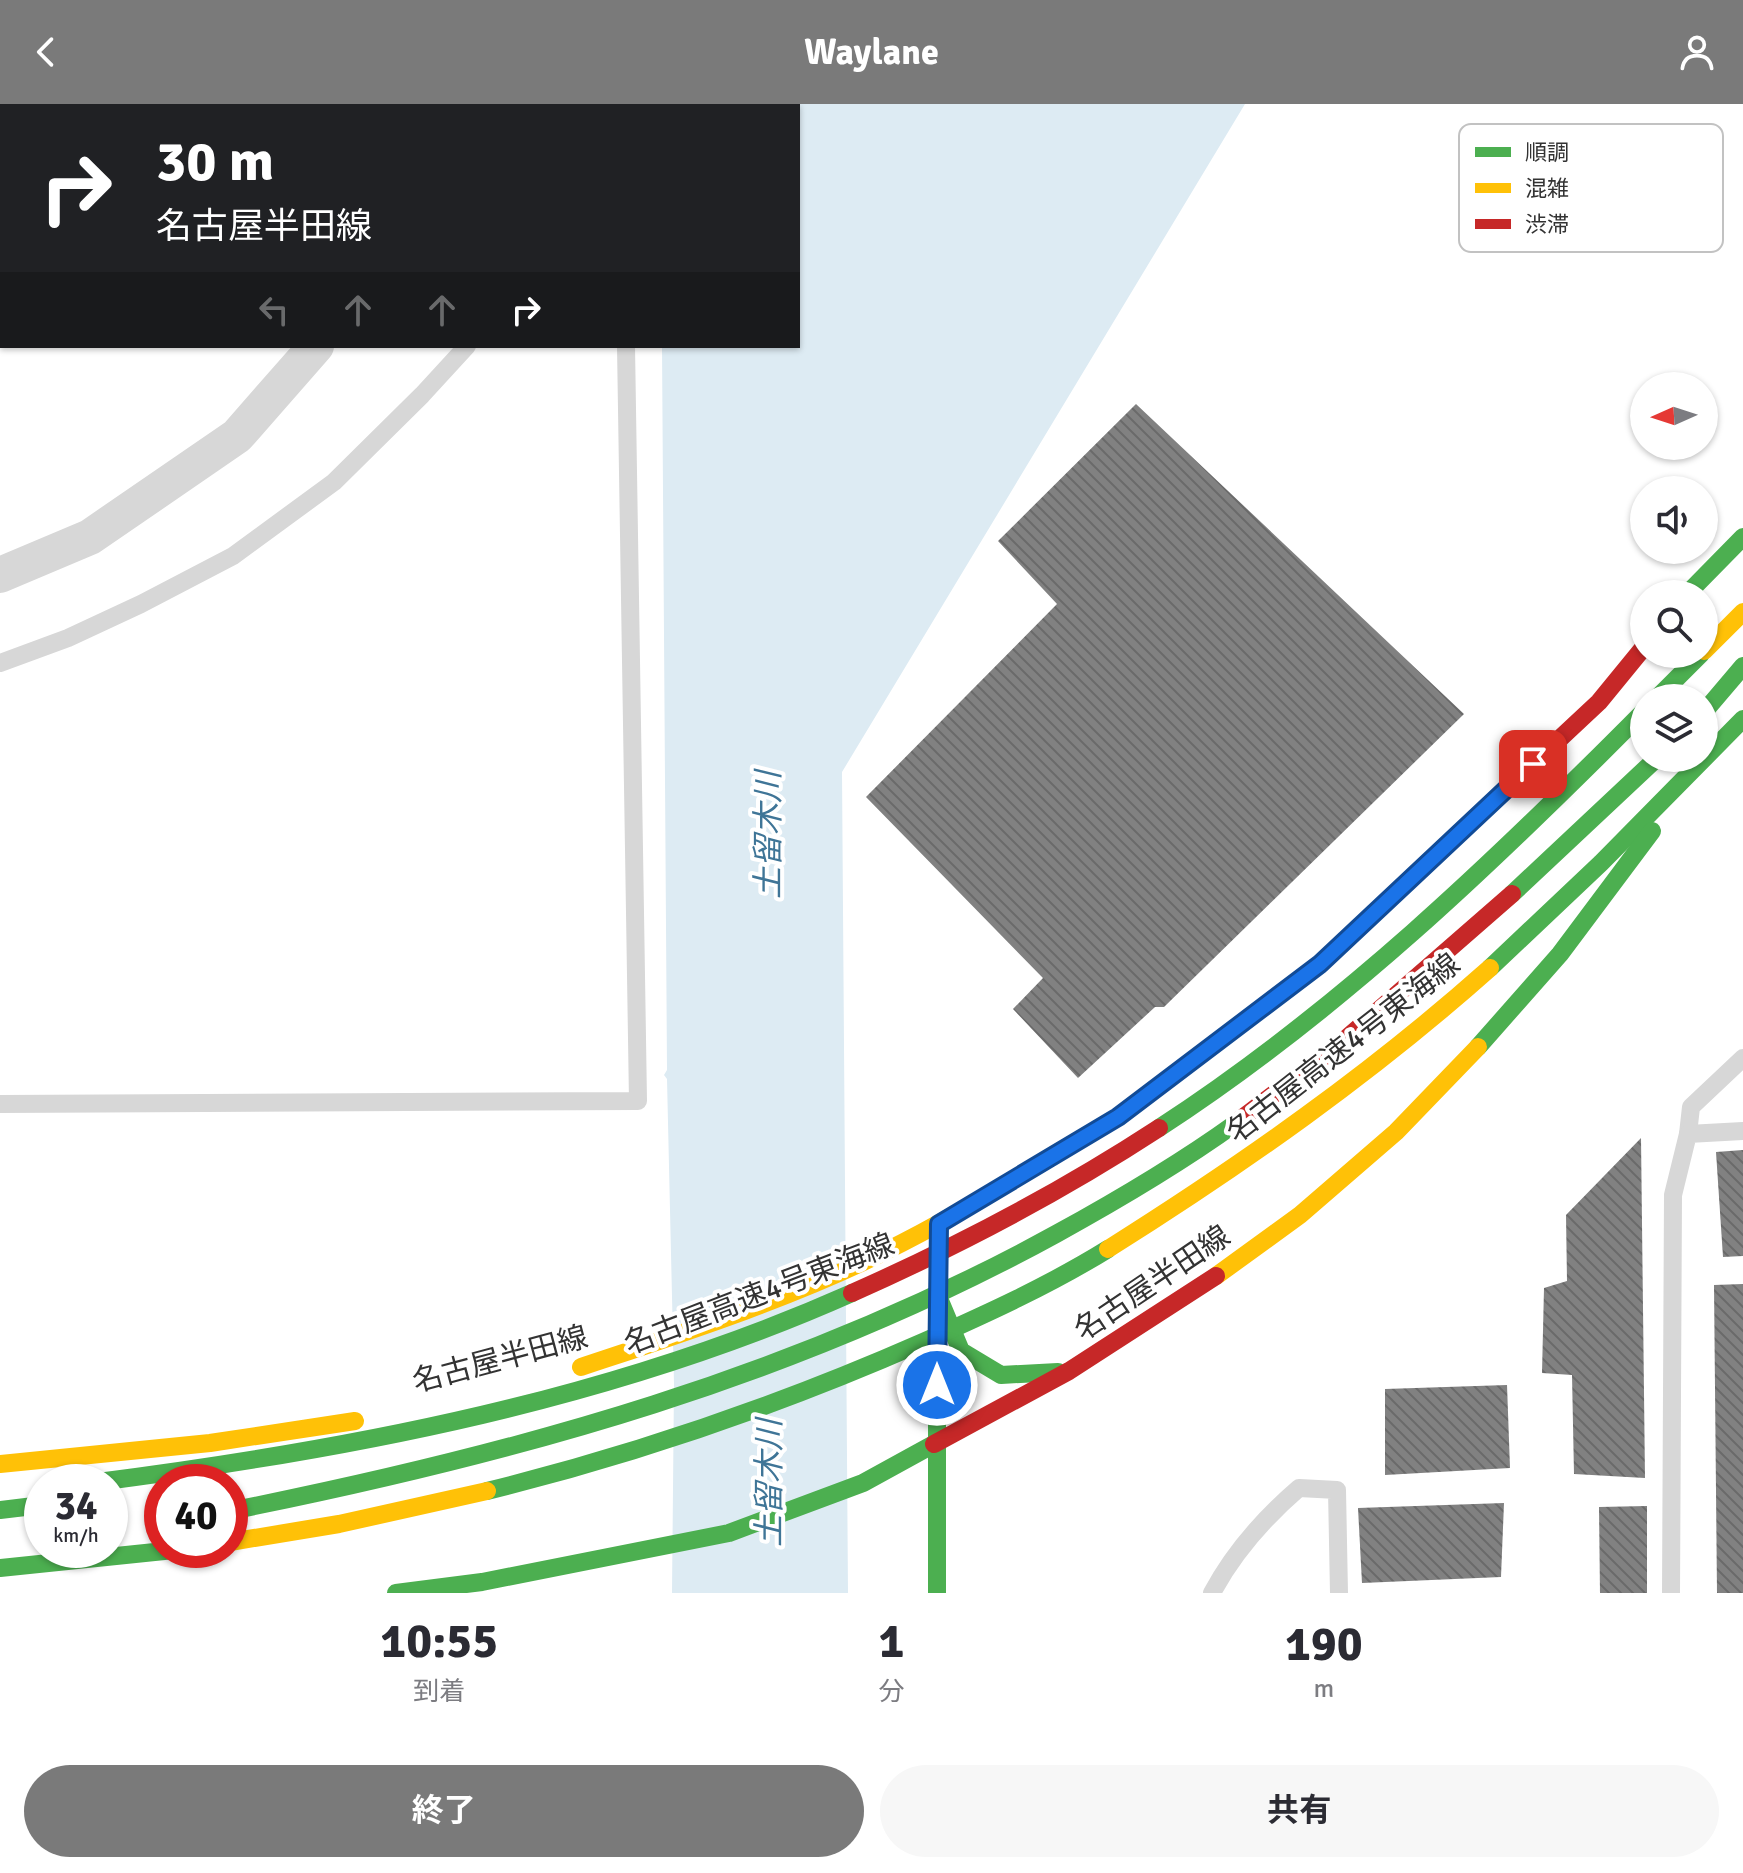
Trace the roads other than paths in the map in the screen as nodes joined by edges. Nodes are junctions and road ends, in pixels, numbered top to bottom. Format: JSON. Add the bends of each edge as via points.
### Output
{"nodes":[{"id":1,"x":314,"y":348,"type":"edge"},
{"id":2,"x":465,"y":348,"type":"edge"},
{"id":3,"x":626,"y":348,"type":"edge"},
{"id":4,"x":1743,"y":537,"type":"edge"},
{"id":5,"x":0,"y":575,"type":"edge"},
{"id":6,"x":1701,"y":580,"type":"edge"},
{"id":7,"x":1743,"y":612,"type":"edge"},
{"id":8,"x":1718,"y":636,"type":"edge"},
{"id":9,"x":0,"y":663,"type":"edge"},
{"id":10,"x":1630,"y":664,"type":"edge"},
{"id":11,"x":1743,"y":666,"type":"edge"},
{"id":12,"x":1686,"y":668,"type":"edge"},
{"id":13,"x":1671,"y":684,"type":"edge"},
{"id":14,"x":1718,"y":695,"type":"edge"},
{"id":15,"x":1743,"y":711,"type":"edge"},
{"id":16,"x":1743,"y":719,"type":"edge"},
{"id":17,"x":1630,"y":725,"type":"edge"},
{"id":18,"x":1642,"y":772,"type":"edge"},
{"id":19,"x":1743,"y":1058,"type":"edge"},
{"id":20,"x":0,"y":1104,"type":"edge"},
{"id":21,"x":1743,"y":1131,"type":"edge"},
{"id":22,"x":1688,"y":1134,"type":"junction"},
{"id":23,"x":939,"y":1224,"type":"junction"},
{"id":24,"x":937,"y":1295,"type":"junction"},
{"id":25,"x":1069,"y":1371,"type":"junction"},
{"id":26,"x":556,"y":1374,"type":"dead end"},
{"id":27,"x":426,"y":1408,"type":"dead end"},
{"id":28,"x":367,"y":1419,"type":"dead end"},
{"id":29,"x":937,"y":1445,"type":"junction"},
{"id":30,"x":0,"y":1464,"type":"edge"},
{"id":31,"x":239,"y":1464,"type":"edge"},
{"id":32,"x":128,"y":1478,"type":"edge"},
{"id":33,"x":24,"y":1491,"type":"edge"},
{"id":34,"x":0,"y":1493,"type":"edge"},
{"id":35,"x":24,"y":1507,"type":"edge"},
{"id":36,"x":248,"y":1507,"type":"edge"},
{"id":37,"x":0,"y":1510,"type":"edge"},
{"id":38,"x":248,"y":1539,"type":"edge"},
{"id":39,"x":144,"y":1553,"type":"edge"},
{"id":40,"x":0,"y":1568,"type":"edge"},
{"id":41,"x":396,"y":1593,"type":"edge"},
{"id":42,"x":937,"y":1593,"type":"edge"},
{"id":43,"x":1212,"y":1593,"type":"edge"},
{"id":44,"x":1339,"y":1593,"type":"edge"},
{"id":45,"x":1671,"y":1593,"type":"edge"}],
"edges":[{"from":1,"to":5,"type":"street","via":[[237,436],[90,537]]},
{"from":2,"to":9,"type":"lane","via":[[334,482],[233,556],[80,632]]},
{"from":3,"to":20,"type":"lane","via":[[638,1101]]},
{"from":4,"to":6,"type":"main road"},
{"from":7,"to":8,"type":"main road"},
{"from":10,"to":23,"type":"main road","name":"名古屋半田線","via":[[1599,702],[1320,964],[1118,1117]]},
{"from":11,"to":14,"type":"main road"},
{"from":12,"to":13,"type":"main road"},
{"from":15,"to":25,"type":"main road","name":"名古屋半田線","via":[[1560,954],[1396,1132],[1300,1215],[1194,1292]]},
{"from":16,"to":38,"type":"main road","name":"名古屋高速4号東海線","via":[[1599,866],[1482,975],[1350,1085],[1217,1182],[1072,1270],[909,1350],[781,1403],[640,1450],[477,1495]]},
{"from":17,"to":32,"type":"main road","name":"名古屋高速4号東海線","via":[[1455,896],[1255,1063],[1138,1143],[917,1264],[690,1355],[568,1393],[305,1453]]},
{"from":18,"to":36,"type":"main road","via":[[1429,971],[1328,1054],[1225,1131],[1118,1200],[1005,1263],[888,1319],[654,1406],[399,1476]]},
{"from":19,"to":22,"type":"lane","via":[[1691,1107]]},
{"from":21,"to":22,"type":"lane"},
{"from":22,"to":45,"type":"lane","via":[[1673,1195]]},
{"from":23,"to":24,"type":"main road"},
{"from":23,"to":26,"type":"main road","name":"名古屋半田線","via":[[743,1312]]},
{"from":24,"to":25,"type":"main road","via":[[961,1351],[1001,1375]]},
{"from":24,"to":29,"type":"main road"},
{"from":25,"to":29,"type":"main road","name":"名古屋半田線"},
{"from":27,"to":31,"type":"main road"},
{"from":28,"to":30,"type":"main road","via":[[210,1443]]},
{"from":29,"to":41,"type":"main road","name":"名古屋半田線","via":[[863,1483],[729,1533],[482,1582]]},
{"from":29,"to":42,"type":"main road"},
{"from":33,"to":34,"type":"main road"},
{"from":35,"to":37,"type":"main road"},
{"from":39,"to":40,"type":"main road"},
{"from":43,"to":44,"type":"lane","via":[[1229,1561],[1299,1488],[1337,1490]]}]}
